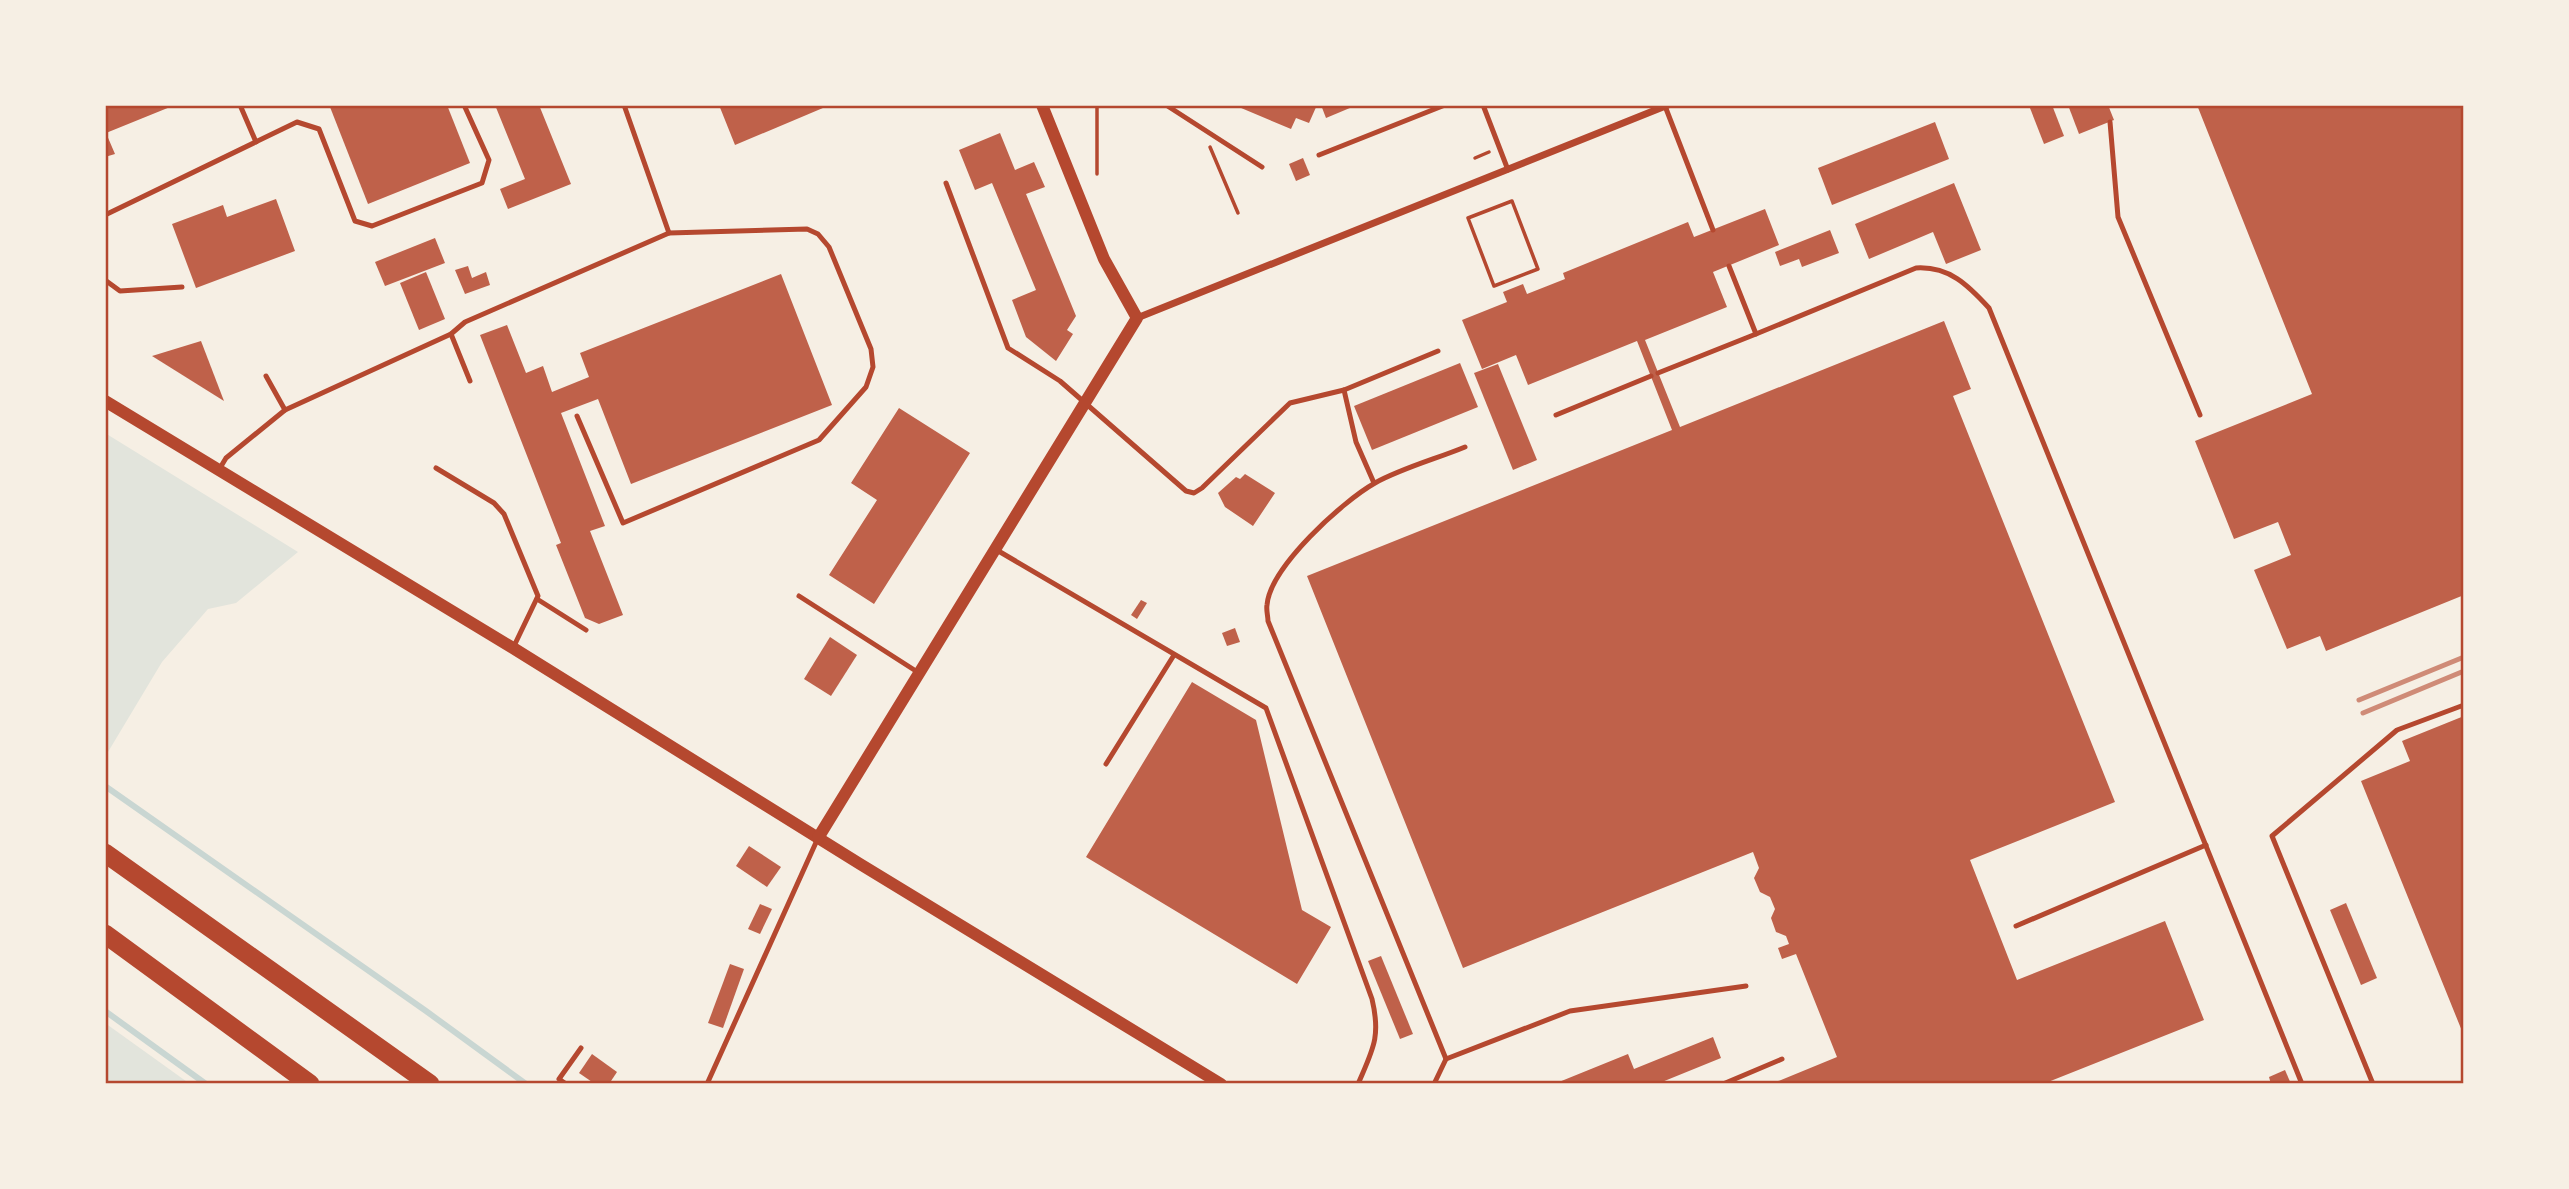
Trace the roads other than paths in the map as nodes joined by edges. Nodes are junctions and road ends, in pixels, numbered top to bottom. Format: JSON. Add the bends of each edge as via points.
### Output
{"nodes":[{"id":1,"x":240,"y":105,"type":"edge"},
{"id":2,"x":464,"y":105,"type":"edge"},
{"id":3,"x":624,"y":105,"type":"edge"},
{"id":4,"x":1042,"y":105,"type":"edge"},
{"id":5,"x":1166,"y":105,"type":"edge"},
{"id":6,"x":1445,"y":105,"type":"edge"},
{"id":7,"x":1483,"y":105,"type":"edge"},
{"id":8,"x":1667,"y":106,"type":"edge"},
{"id":9,"x":2110,"y":122,"type":"dead end"},
{"id":10,"x":256,"y":142,"type":"junction"},
{"id":11,"x":1319,"y":155,"type":"dead end"},
{"id":12,"x":1262,"y":167,"type":"dead end"},
{"id":13,"x":1507,"y":170,"type":"junction"},
{"id":14,"x":946,"y":183,"type":"dead end"},
{"id":15,"x":105,"y":215,"type":"edge"},
{"id":16,"x":1713,"y":230,"type":"dead end"},
{"id":17,"x":669,"y":233,"type":"junction"},
{"id":18,"x":1729,"y":265,"type":"dead end"},
{"id":19,"x":105,"y":280,"type":"edge"},
{"id":20,"x":182,"y":287,"type":"dead end"},
{"id":21,"x":1137,"y":318,"type":"junction"},
{"id":22,"x":451,"y":334,"type":"junction"},
{"id":23,"x":1756,"y":334,"type":"junction"},
{"id":24,"x":1438,"y":351,"type":"dead end"},
{"id":25,"x":1658,"y":373,"type":"dead end"},
{"id":26,"x":266,"y":376,"type":"dead end"},
{"id":27,"x":1651,"y":376,"type":"dead end"},
{"id":28,"x":470,"y":381,"type":"dead end"},
{"id":29,"x":1344,"y":390,"type":"junction"},
{"id":30,"x":105,"y":401,"type":"edge"},
{"id":31,"x":1085,"y":402,"type":"junction"},
{"id":32,"x":285,"y":410,"type":"junction"},
{"id":33,"x":1556,"y":415,"type":"dead end"},
{"id":34,"x":2200,"y":415,"type":"dead end"},
{"id":35,"x":578,"y":416,"type":"dead end"},
{"id":36,"x":1465,"y":447,"type":"dead end"},
{"id":37,"x":436,"y":468,"type":"dead end"},
{"id":38,"x":218,"y":471,"type":"junction"},
{"id":39,"x":1374,"y":483,"type":"junction"},
{"id":40,"x":995,"y":548,"type":"junction"},
{"id":41,"x":799,"y":596,"type":"dead end"},
{"id":42,"x":537,"y":600,"type":"junction"},
{"id":43,"x":586,"y":630,"type":"dead end"},
{"id":44,"x":513,"y":648,"type":"junction"},
{"id":45,"x":1174,"y":655,"type":"junction"},
{"id":46,"x":919,"y":673,"type":"junction"},
{"id":47,"x":2464,"y":705,"type":"edge"},
{"id":48,"x":1106,"y":764,"type":"dead end"},
{"id":49,"x":818,"y":838,"type":"junction"},
{"id":50,"x":2206,"y":845,"type":"junction"},
{"id":51,"x":105,"y":853,"type":"edge"},
{"id":52,"x":2016,"y":926,"type":"dead end"},
{"id":53,"x":105,"y":934,"type":"edge"},
{"id":54,"x":1746,"y":986,"type":"dead end"},
{"id":55,"x":581,"y":1048,"type":"dead end"},
{"id":56,"x":1446,"y":1059,"type":"junction"},
{"id":57,"x":1782,"y":1059,"type":"dead end"},
{"id":58,"x":310,"y":1084,"type":"edge"},
{"id":59,"x":430,"y":1084,"type":"edge"},
{"id":60,"x":566,"y":1084,"type":"edge"},
{"id":61,"x":707,"y":1084,"type":"edge"},
{"id":62,"x":1221,"y":1084,"type":"edge"},
{"id":63,"x":1358,"y":1084,"type":"edge"},
{"id":64,"x":1434,"y":1084,"type":"edge"},
{"id":65,"x":1723,"y":1084,"type":"edge"},
{"id":66,"x":2302,"y":1084,"type":"edge"},
{"id":67,"x":2373,"y":1084,"type":"edge"}],
"edges":[{"from":1,"to":10,"type":"lane"},
{"from":2,"to":10,"type":"lane","via":[[489,160],[482,183],[372,226],[355,221],[319,129],[297,122]]},
{"from":3,"to":17,"type":"lane"},
{"from":4,"to":21,"type":"street","via":[[1104,260]]},
{"from":5,"to":12,"type":"lane"},
{"from":6,"to":11,"type":"lane"},
{"from":7,"to":13,"type":"lane"},
{"from":8,"to":13,"type":"street"},
{"from":8,"to":16,"type":"lane"},
{"from":9,"to":34,"type":"lane","via":[[2118,217]]},
{"from":10,"to":15,"type":"lane"},
{"from":13,"to":21,"type":"street"},
{"from":14,"to":31,"type":"lane","via":[[1009,348]]},
{"from":17,"to":22,"type":"lane","via":[[466,322]]},
{"from":17,"to":35,"type":"lane","via":[[807,229],[818,234],[829,247],[871,349],[873,367],[866,387],[819,440],[623,523]]},
{"from":18,"to":23,"type":"lane"},
{"from":19,"to":20,"type":"lane","via":[[120,291]]},
{"from":21,"to":31,"type":"street"},
{"from":22,"to":28,"type":"lane"},
{"from":22,"to":32,"type":"lane"},
{"from":23,"to":25,"type":"lane"},
{"from":23,"to":50,"type":"lane","via":[[1916,268],[1946,271],[1963,281],[1989,308]]},
{"from":24,"to":29,"type":"lane"},
{"from":26,"to":32,"type":"lane"},
{"from":27,"to":33,"type":"lane"},
{"from":29,"to":31,"type":"lane","via":[[1290,403],[1194,493],[1186,491]]},
{"from":29,"to":39,"type":"lane","via":[[1356,442]]},
{"from":30,"to":38,"type":"street"},
{"from":31,"to":40,"type":"street"},
{"from":32,"to":38,"type":"lane","via":[[226,458]]},
{"from":36,"to":39,"type":"lane"},
{"from":37,"to":42,"type":"lane","via":[[500,508],[538,593]]},
{"from":38,"to":44,"type":"street"},
{"from":39,"to":56,"type":"lane","via":[[1321,524],[1288,562],[1272,586],[1268,621]]},
{"from":40,"to":45,"type":"lane"},
{"from":40,"to":46,"type":"street"},
{"from":41,"to":46,"type":"lane"},
{"from":42,"to":43,"type":"lane"},
{"from":42,"to":44,"type":"lane"},
{"from":44,"to":49,"type":"street"},
{"from":45,"to":48,"type":"lane"},
{"from":45,"to":63,"type":"lane","via":[[1266,708],[1378,1024]]},
{"from":46,"to":49,"type":"street"},
{"from":47,"to":67,"type":"lane","via":[[2396,730],[2272,836]]},
{"from":49,"to":61,"type":"lane"},
{"from":49,"to":62,"type":"street"},
{"from":50,"to":52,"type":"lane"},
{"from":50,"to":66,"type":"lane"},
{"from":51,"to":59,"type":"highway"},
{"from":53,"to":58,"type":"highway"},
{"from":54,"to":56,"type":"lane","via":[[1570,1010]]},
{"from":55,"to":60,"type":"lane","via":[[559,1079]]},
{"from":56,"to":64,"type":"lane"},
{"from":57,"to":65,"type":"lane"}]}
